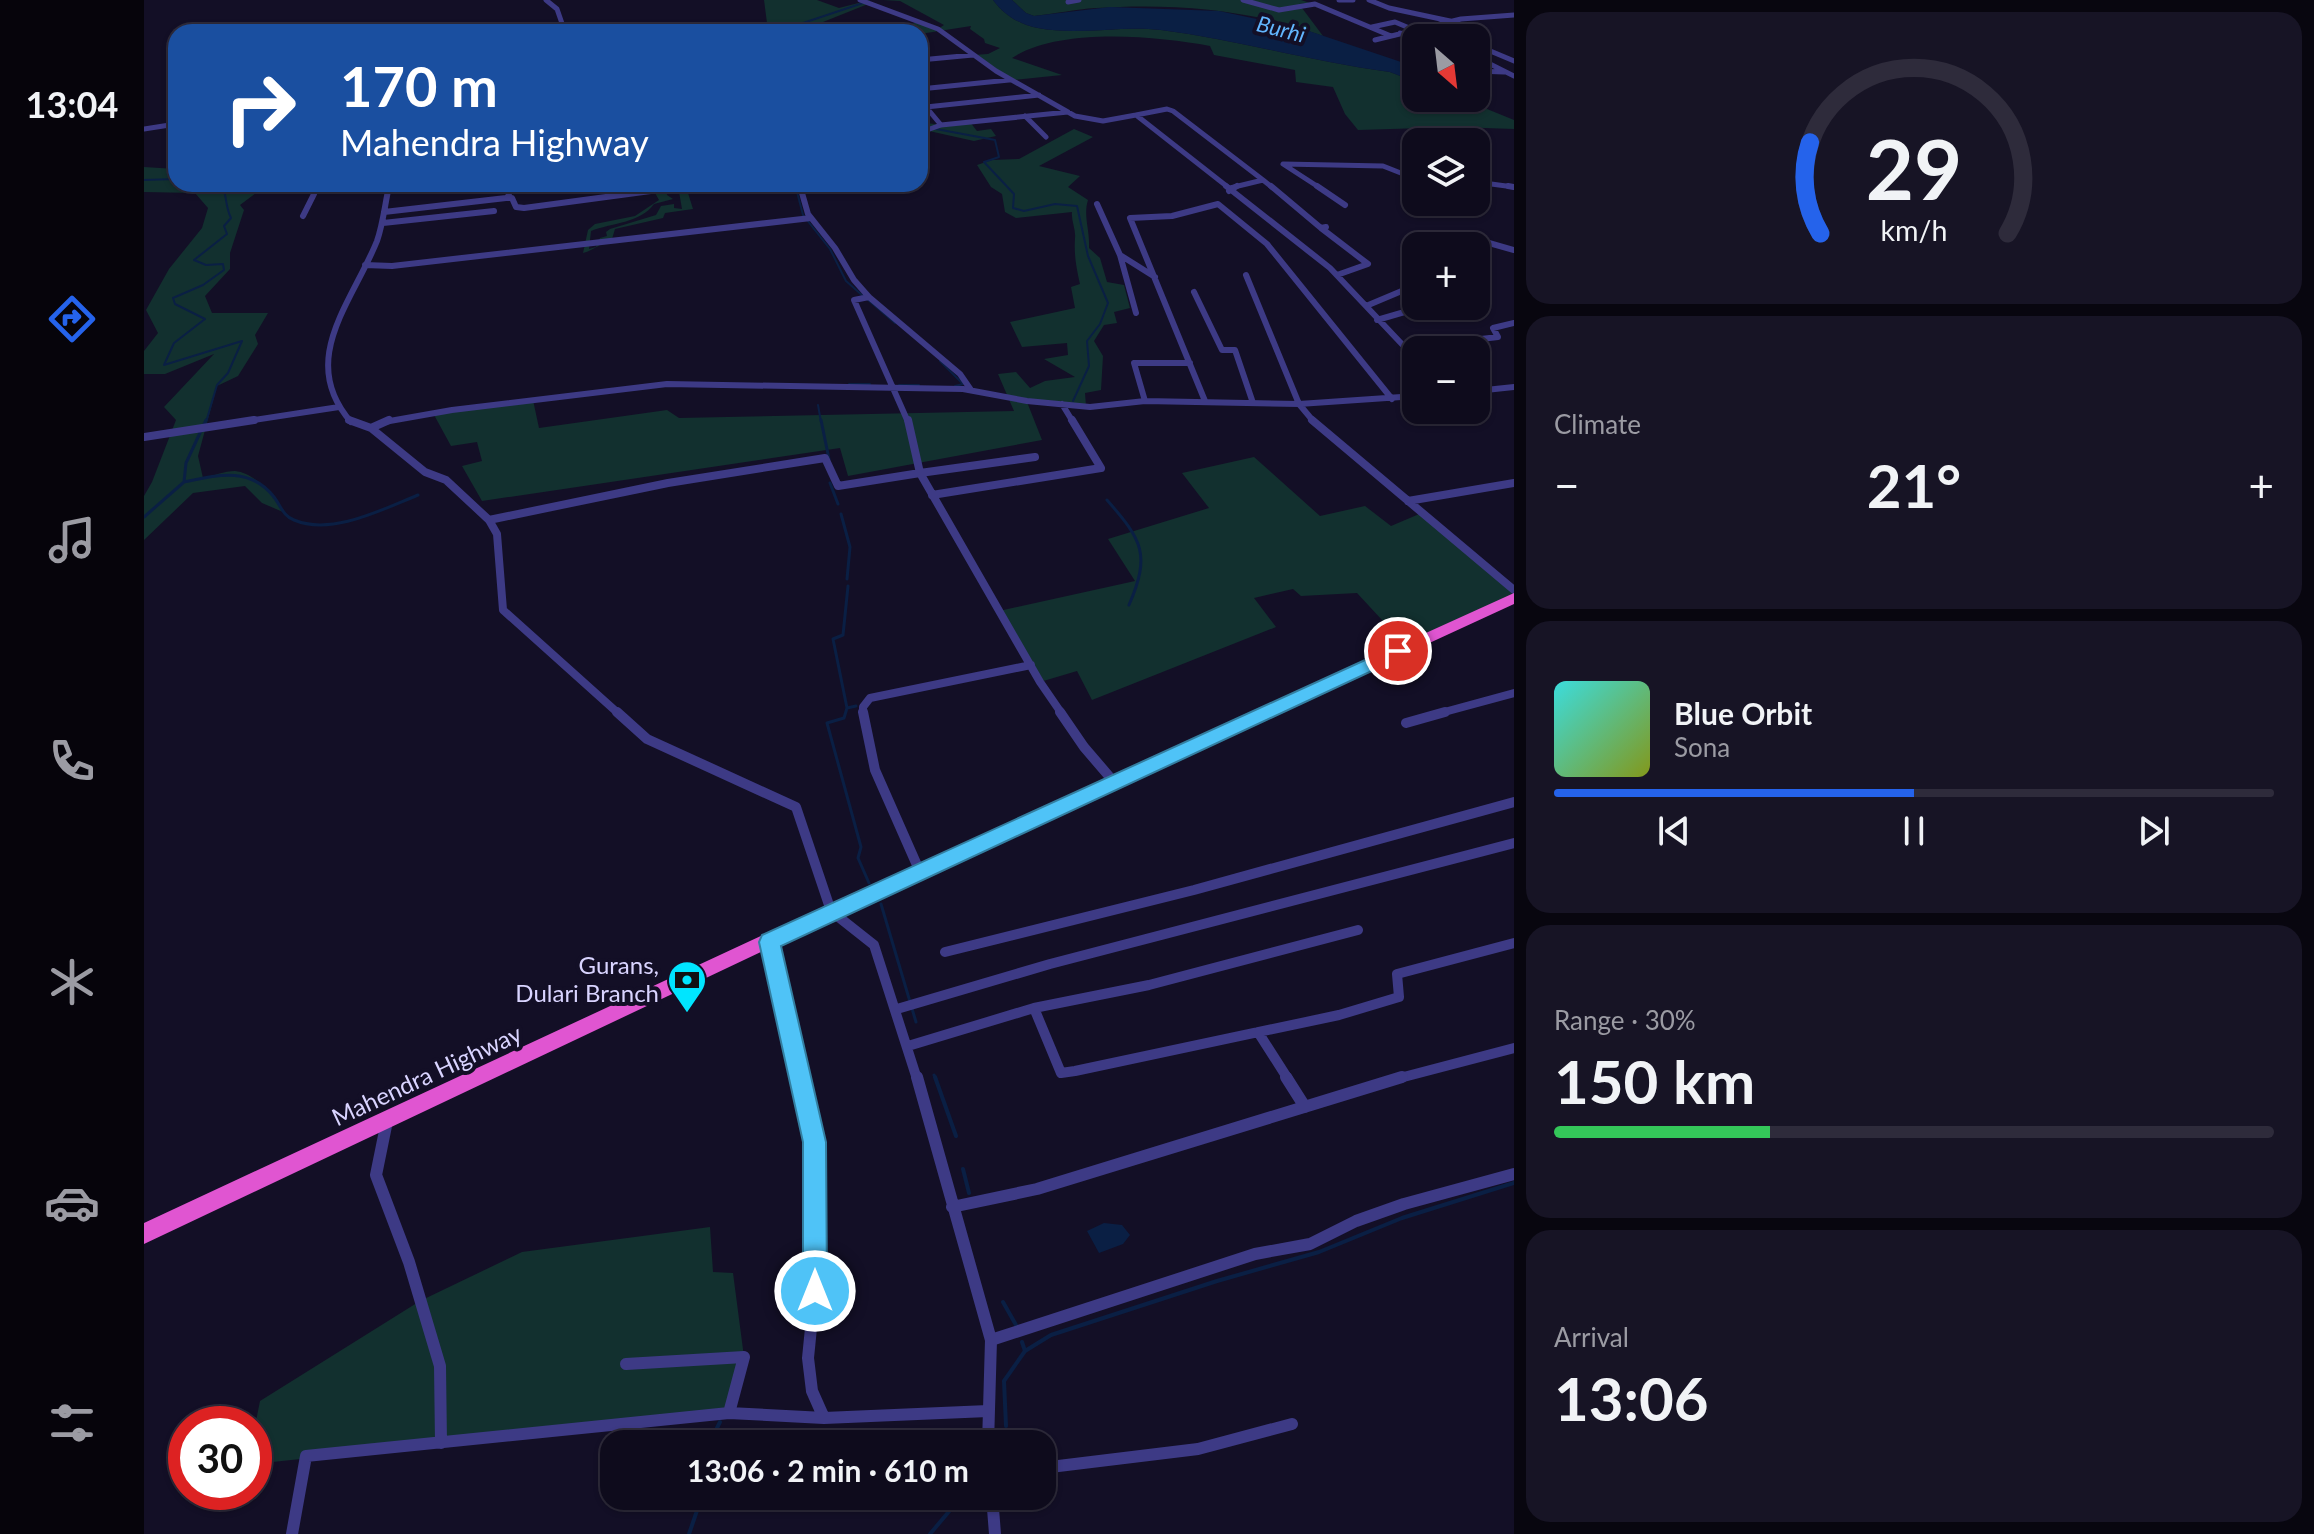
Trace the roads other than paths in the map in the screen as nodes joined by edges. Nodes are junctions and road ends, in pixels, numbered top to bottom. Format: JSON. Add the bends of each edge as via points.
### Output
{"nodes":[{"id":1,"x":546,"y":0,"type":"edge"},
{"id":2,"x":860,"y":0,"type":"edge"},
{"id":3,"x":1079,"y":0,"type":"edge"},
{"id":4,"x":1243,"y":0,"type":"edge"},
{"id":5,"x":1339,"y":0,"type":"edge"},
{"id":6,"x":1353,"y":0,"type":"edge"},
{"id":7,"x":1369,"y":0,"type":"edge"},
{"id":8,"x":1068,"y":2,"type":"dead end"},
{"id":9,"x":1514,"y":15,"type":"edge"},
{"id":10,"x":1450,"y":21,"type":"junction"},
{"id":11,"x":562,"y":24,"type":"edge"},
{"id":12,"x":925,"y":24,"type":"edge"},
{"id":13,"x":1439,"y":24,"type":"edge"},
{"id":14,"x":928,"y":25,"type":"edge"},
{"id":15,"x":1402,"y":25,"type":"edge"},
{"id":16,"x":1371,"y":27,"type":"junction"},
{"id":17,"x":1400,"y":33,"type":"edge"},
{"id":18,"x":1391,"y":36,"type":"junction"},
{"id":19,"x":1375,"y":40,"type":"dead end"},
{"id":20,"x":1490,"y":51,"type":"edge"},
{"id":21,"x":973,"y":55,"type":"junction"},
{"id":22,"x":928,"y":59,"type":"edge"},
{"id":23,"x":1514,"y":61,"type":"edge"},
{"id":24,"x":1490,"y":63,"type":"edge"},
{"id":25,"x":1490,"y":73,"type":"edge"},
{"id":26,"x":1512,"y":73,"type":"edge"},
{"id":27,"x":1013,"y":80,"type":"junction"},
{"id":28,"x":928,"y":88,"type":"edge"},
{"id":29,"x":1039,"y":95,"type":"junction"},
{"id":30,"x":928,"y":107,"type":"edge"},
{"id":31,"x":928,"y":109,"type":"edge"},
{"id":32,"x":1068,"y":112,"type":"junction"},
{"id":33,"x":1136,"y":115,"type":"junction"},
{"id":34,"x":1025,"y":116,"type":"junction"},
{"id":35,"x":168,"y":125,"type":"edge"},
{"id":36,"x":941,"y":125,"type":"junction"},
{"id":37,"x":144,"y":129,"type":"edge"},
{"id":38,"x":928,"y":130,"type":"edge"},
{"id":39,"x":1046,"y":137,"type":"dead end"},
{"id":40,"x":1402,"y":173,"type":"edge"},
{"id":41,"x":1263,"y":180,"type":"junction"},
{"id":42,"x":1490,"y":184,"type":"edge"},
{"id":43,"x":1514,"y":187,"type":"edge"},
{"id":44,"x":1229,"y":191,"type":"junction"},
{"id":45,"x":313,"y":192,"type":"edge"},
{"id":46,"x":388,"y":192,"type":"edge"},
{"id":47,"x":508,"y":192,"type":"edge"},
{"id":48,"x":645,"y":192,"type":"edge"},
{"id":49,"x":802,"y":192,"type":"edge"},
{"id":50,"x":506,"y":198,"type":"junction"},
{"id":51,"x":1097,"y":204,"type":"dead end"},
{"id":52,"x":1345,"y":205,"type":"dead end"},
{"id":53,"x":494,"y":211,"type":"dead end"},
{"id":54,"x":384,"y":212,"type":"junction"},
{"id":55,"x":303,"y":216,"type":"dead end"},
{"id":56,"x":811,"y":218,"type":"junction"},
{"id":57,"x":383,"y":223,"type":"junction"},
{"id":58,"x":1490,"y":243,"type":"edge"},
{"id":59,"x":1514,"y":250,"type":"edge"},
{"id":60,"x":1120,"y":255,"type":"junction"},
{"id":61,"x":365,"y":265,"type":"junction"},
{"id":62,"x":1246,"y":275,"type":"dead end"},
{"id":63,"x":1337,"y":275,"type":"junction"},
{"id":64,"x":1155,"y":277,"type":"junction"},
{"id":65,"x":1402,"y":291,"type":"edge"},
{"id":66,"x":1194,"y":292,"type":"dead end"},
{"id":67,"x":869,"y":297,"type":"junction"},
{"id":68,"x":1366,"y":306,"type":"junction"},
{"id":69,"x":1136,"y":313,"type":"dead end"},
{"id":70,"x":1402,"y":313,"type":"edge"},
{"id":71,"x":1377,"y":320,"type":"junction"},
{"id":72,"x":1514,"y":323,"type":"edge"},
{"id":73,"x":1490,"y":338,"type":"edge"},
{"id":74,"x":1402,"y":345,"type":"edge"},
{"id":75,"x":1190,"y":363,"type":"junction"},
{"id":76,"x":895,"y":387,"type":"junction"},
{"id":77,"x":1514,"y":387,"type":"edge"},
{"id":78,"x":971,"y":390,"type":"junction"},
{"id":79,"x":1490,"y":390,"type":"edge"},
{"id":80,"x":1402,"y":398,"type":"edge"},
{"id":81,"x":1392,"y":399,"type":"junction"},
{"id":82,"x":1145,"y":401,"type":"junction"},
{"id":83,"x":1205,"y":401,"type":"junction"},
{"id":84,"x":1253,"y":403,"type":"junction"},
{"id":85,"x":1062,"y":404,"type":"junction"},
{"id":86,"x":1299,"y":404,"type":"junction"},
{"id":87,"x":339,"y":407,"type":"junction"},
{"id":88,"x":371,"y":428,"type":"junction"},
{"id":89,"x":144,"y":437,"type":"edge"},
{"id":90,"x":1035,"y":457,"type":"dead end"},
{"id":91,"x":920,"y":473,"type":"junction"},
{"id":92,"x":1514,"y":483,"type":"edge"},
{"id":93,"x":932,"y":495,"type":"junction"},
{"id":94,"x":1408,"y":501,"type":"junction"},
{"id":95,"x":489,"y":520,"type":"junction"},
{"id":96,"x":1514,"y":590,"type":"edge"},
{"id":97,"x":1514,"y":598,"type":"edge"},
{"id":98,"x":1031,"y":665,"type":"junction"},
{"id":99,"x":1514,"y":693,"type":"edge"},
{"id":100,"x":1406,"y":723,"type":"dead end"},
{"id":101,"x":1114,"y":782,"type":"junction"},
{"id":102,"x":1514,"y":802,"type":"edge"},
{"id":103,"x":1514,"y":843,"type":"edge"},
{"id":104,"x":920,"y":872,"type":"junction"},
{"id":105,"x":831,"y":911,"type":"junction"},
{"id":106,"x":1358,"y":930,"type":"dead end"},
{"id":107,"x":769,"y":942,"type":"junction"},
{"id":108,"x":1514,"y":943,"type":"edge"},
{"id":109,"x":945,"y":952,"type":"dead end"},
{"id":110,"x":1034,"y":1008,"type":"junction"},
{"id":111,"x":897,"y":1009,"type":"junction"},
{"id":112,"x":1258,"y":1032,"type":"junction"},
{"id":113,"x":908,"y":1046,"type":"junction"},
{"id":114,"x":1514,"y":1048,"type":"edge"},
{"id":115,"x":1305,"y":1107,"type":"junction"},
{"id":116,"x":387,"y":1121,"type":"junction"},
{"id":117,"x":1514,"y":1174,"type":"edge"},
{"id":118,"x":952,"y":1207,"type":"junction"},
{"id":119,"x":144,"y":1234,"type":"edge"},
{"id":120,"x":991,"y":1340,"type":"junction"},
{"id":121,"x":626,"y":1364,"type":"dead end"},
{"id":122,"x":988,"y":1411,"type":"junction"},
{"id":123,"x":729,"y":1413,"type":"junction"},
{"id":124,"x":824,"y":1418,"type":"junction"},
{"id":125,"x":1292,"y":1424,"type":"dead end"},
{"id":126,"x":988,"y":1430,"type":"edge"},
{"id":127,"x":441,"y":1443,"type":"junction"},
{"id":128,"x":1056,"y":1466,"type":"edge"},
{"id":129,"x":993,"y":1510,"type":"edge"},
{"id":130,"x":292,"y":1534,"type":"edge"},
{"id":131,"x":995,"y":1534,"type":"edge"}],
"edges":[{"from":1,"to":11,"type":"street","via":[[557,9]]},
{"from":2,"to":12,"type":"street"},
{"from":3,"to":8,"type":"street"},
{"from":4,"to":16,"type":"street","via":[[1279,10],[1315,4]]},
{"from":5,"to":6,"type":"street"},
{"from":7,"to":10,"type":"street","via":[[1392,11]]},
{"from":9,"to":10,"type":"street"},
{"from":10,"to":13,"type":"street"},
{"from":14,"to":21,"type":"street"},
{"from":15,"to":16,"type":"street"},
{"from":16,"to":18,"type":"street"},
{"from":17,"to":18,"type":"street"},
{"from":18,"to":19,"type":"street"},
{"from":20,"to":23,"type":"street"},
{"from":21,"to":22,"type":"street"},
{"from":21,"to":27,"type":"street"},
{"from":24,"to":26,"type":"street"},
{"from":25,"to":26,"type":"street"},
{"from":27,"to":28,"type":"street"},
{"from":27,"to":29,"type":"street"},
{"from":29,"to":30,"type":"street"},
{"from":29,"to":32,"type":"street"},
{"from":31,"to":36,"type":"street"},
{"from":32,"to":33,"type":"street","via":[[1103,121]]},
{"from":32,"to":34,"type":"street"},
{"from":33,"to":41,"type":"street","via":[[1173,111]]},
{"from":33,"to":44,"type":"street"},
{"from":34,"to":36,"type":"street"},
{"from":34,"to":39,"type":"street"},
{"from":35,"to":37,"type":"street"},
{"from":36,"to":38,"type":"street"},
{"from":40,"to":52,"type":"street","via":[[1383,166],[1283,164]]},
{"from":41,"to":44,"type":"street"},
{"from":41,"to":63,"type":"street","via":[[1368,264]]},
{"from":42,"to":43,"type":"street"},
{"from":44,"to":63,"type":"street"},
{"from":45,"to":55,"type":"street"},
{"from":46,"to":54,"type":"street"},
{"from":47,"to":50,"type":"street"},
{"from":48,"to":50,"type":"street","via":[[524,208]]},
{"from":49,"to":56,"type":"street"},
{"from":50,"to":54,"type":"street"},
{"from":51,"to":60,"type":"street"},
{"from":53,"to":57,"type":"street"},
{"from":54,"to":57,"type":"street"},
{"from":56,"to":61,"type":"street"},
{"from":56,"to":67,"type":"street"},
{"from":57,"to":61,"type":"street"},
{"from":58,"to":59,"type":"street"},
{"from":60,"to":64,"type":"street"},
{"from":60,"to":69,"type":"street"},
{"from":61,"to":87,"type":"street","via":[[330,343],[326,372]]},
{"from":62,"to":86,"type":"street"},
{"from":63,"to":68,"type":"street"},
{"from":64,"to":75,"type":"street"},
{"from":64,"to":81,"type":"street","via":[[1130,218],[1172,216],[1218,204],[1267,244]]},
{"from":65,"to":68,"type":"street"},
{"from":66,"to":84,"type":"street","via":[[1222,350],[1235,350]]},
{"from":67,"to":76,"type":"street","via":[[854,300]]},
{"from":67,"to":78,"type":"street","via":[[928,344]]},
{"from":68,"to":71,"type":"street"},
{"from":70,"to":71,"type":"street"},
{"from":71,"to":74,"type":"street"},
{"from":72,"to":73,"type":"street","via":[[1493,328],[1498,337]]},
{"from":75,"to":82,"type":"street","via":[[1134,363]]},
{"from":75,"to":83,"type":"street"},
{"from":76,"to":78,"type":"street"},
{"from":76,"to":88,"type":"street","via":[[667,384],[452,410]]},
{"from":76,"to":91,"type":"street","via":[[919,455]]},
{"from":77,"to":79,"type":"street"},
{"from":78,"to":85,"type":"street"},
{"from":80,"to":81,"type":"street"},
{"from":81,"to":86,"type":"street"},
{"from":82,"to":83,"type":"street"},
{"from":82,"to":85,"type":"street","via":[[1090,407]]},
{"from":83,"to":84,"type":"street"},
{"from":84,"to":86,"type":"street"},
{"from":85,"to":93,"type":"street","via":[[1101,468]]},
{"from":86,"to":94,"type":"street","via":[[1316,425]]},
{"from":87,"to":88,"type":"street","via":[[351,422]]},
{"from":87,"to":89,"type":"street"},
{"from":88,"to":95,"type":"street","via":[[425,472],[446,480]]},
{"from":90,"to":91,"type":"street"},
{"from":91,"to":93,"type":"street"},
{"from":91,"to":95,"type":"street","via":[[838,486],[825,458]]},
{"from":92,"to":94,"type":"street"},
{"from":93,"to":98,"type":"street"},
{"from":94,"to":96,"type":"street"},
{"from":95,"to":105,"type":"street","via":[[497,534],[503,610],[509,618],[647,739],[796,807]]},
{"from":97,"to":101,"type":"highway","name":"Mahendra Highway"},
{"from":98,"to":101,"type":"street","via":[[1066,722]]},
{"from":98,"to":104,"type":"street","via":[[870,698],[863,707],[862,727],[874,764]]},
{"from":99,"to":100,"type":"street"},
{"from":101,"to":104,"type":"highway","name":"Mahendra Highway"},
{"from":102,"to":109,"type":"street"},
{"from":103,"to":111,"type":"street","via":[[1178,929]]},
{"from":104,"to":105,"type":"highway","name":"Mahendra Highway"},
{"from":105,"to":107,"type":"highway","name":"Mahendra Highway"},
{"from":105,"to":111,"type":"street","via":[[874,945]]},
{"from":106,"to":110,"type":"street","via":[[1149,985]]},
{"from":107,"to":116,"type":"highway","name":"Mahendra Highway"},
{"from":107,"to":124,"type":"street","via":[[815,1142],[816,1278],[808,1358],[812,1391]]},
{"from":108,"to":112,"type":"street","via":[[1397,974],[1399,997]]},
{"from":110,"to":112,"type":"street","via":[[1061,1073]]},
{"from":110,"to":113,"type":"street"},
{"from":111,"to":113,"type":"street"},
{"from":112,"to":115,"type":"street"},
{"from":113,"to":118,"type":"street"},
{"from":114,"to":115,"type":"street"},
{"from":115,"to":118,"type":"street","via":[[1034,1192]]},
{"from":116,"to":119,"type":"highway","name":"Mahendra Highway"},
{"from":116,"to":127,"type":"street","via":[[376,1175],[440,1366]]},
{"from":117,"to":120,"type":"street","via":[[1404,1204],[1310,1244],[1255,1254]]},
{"from":118,"to":120,"type":"street"},
{"from":120,"to":122,"type":"street"},
{"from":121,"to":123,"type":"street","via":[[744,1357]]},
{"from":122,"to":124,"type":"street"},
{"from":122,"to":126,"type":"street"},
{"from":123,"to":124,"type":"street"},
{"from":123,"to":127,"type":"street"},
{"from":125,"to":128,"type":"street","via":[[1198,1449]]},
{"from":127,"to":130,"type":"street","via":[[306,1456]]},
{"from":129,"to":131,"type":"street"}]}
